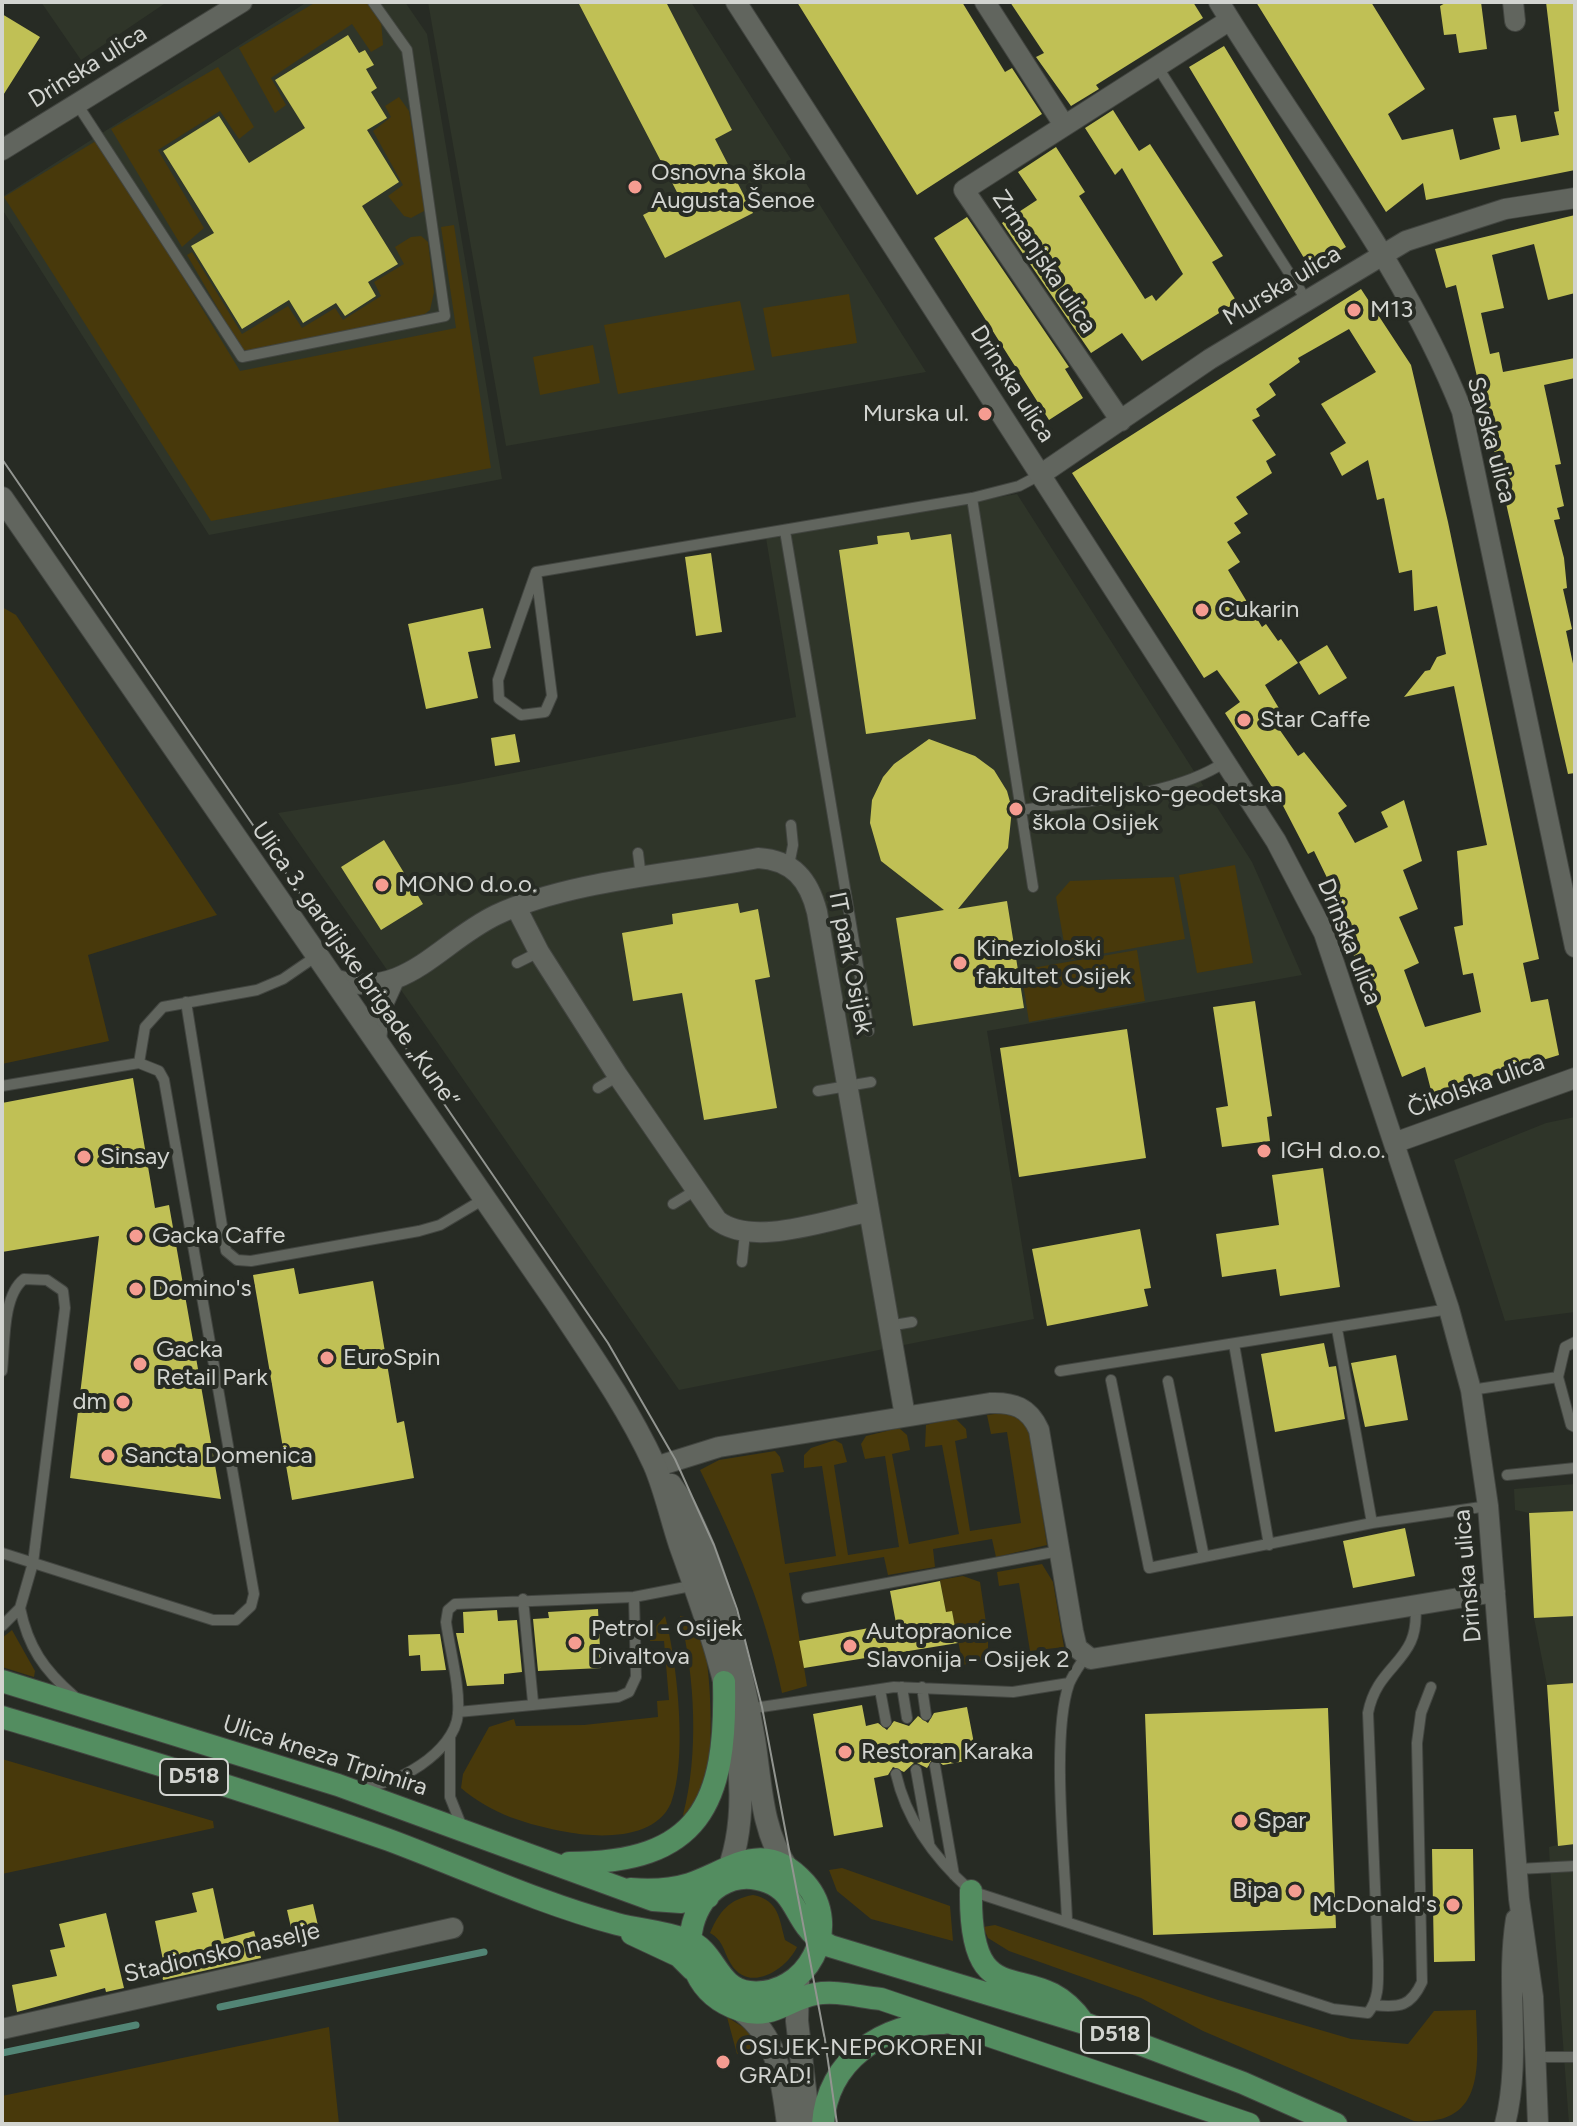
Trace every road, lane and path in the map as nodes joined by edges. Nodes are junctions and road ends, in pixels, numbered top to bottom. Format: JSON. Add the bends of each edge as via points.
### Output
{"nodes":[{"id":1,"x":242,"y":2,"type":"edge"},
{"id":2,"x":373,"y":2,"type":"edge"},
{"id":3,"x":736,"y":2,"type":"edge"},
{"id":4,"x":985,"y":2,"type":"edge"},
{"id":5,"x":1219,"y":2,"type":"edge"},
{"id":6,"x":1230,"y":20,"type":"junction"},
{"id":7,"x":1157,"y":66,"type":"junction"},
{"id":8,"x":77,"y":104,"type":"junction"},
{"id":9,"x":1064,"y":125,"type":"junction"},
{"id":10,"x":2,"y":150,"type":"edge"},
{"id":11,"x":1575,"y":198,"type":"edge"},
{"id":12,"x":1383,"y":256,"type":"junction"},
{"id":13,"x":1307,"y":301,"type":"junction"},
{"id":14,"x":1121,"y":421,"type":"junction"},
{"id":15,"x":1040,"y":475,"type":"junction"},
{"id":16,"x":2,"y":498,"type":"edge"},
{"id":17,"x":972,"y":498,"type":"junction"},
{"id":18,"x":785,"y":531,"type":"junction"},
{"id":19,"x":536,"y":572,"type":"junction"},
{"id":20,"x":1225,"y":762,"type":"junction"},
{"id":21,"x":1021,"y":810,"type":"junction"},
{"id":22,"x":791,"y":825,"type":"dead end"},
{"id":23,"x":638,"y":853,"type":"dead end"},
{"id":24,"x":789,"y":865,"type":"junction"},
{"id":25,"x":641,"y":879,"type":"junction"},
{"id":26,"x":1033,"y":887,"type":"dead end"},
{"id":27,"x":516,"y":907,"type":"junction"},
{"id":28,"x":1575,"y":947,"type":"edge"},
{"id":29,"x":539,"y":952,"type":"junction"},
{"id":30,"x":318,"y":955,"type":"junction"},
{"id":31,"x":517,"y":963,"type":"dead end"},
{"id":32,"x":334,"y":979,"type":"junction"},
{"id":33,"x":393,"y":982,"type":"junction"},
{"id":34,"x":186,"y":1002,"type":"junction"},
{"id":35,"x":869,"y":1031,"type":"dead end"},
{"id":36,"x":376,"y":1041,"type":"junction"},
{"id":37,"x":139,"y":1063,"type":"junction"},
{"id":38,"x":618,"y":1076,"type":"junction"},
{"id":39,"x":1575,"y":1078,"type":"edge"},
{"id":40,"x":871,"y":1082,"type":"dead end"},
{"id":41,"x":2,"y":1086,"type":"edge"},
{"id":42,"x":847,"y":1086,"type":"junction"},
{"id":43,"x":598,"y":1088,"type":"dead end"},
{"id":44,"x":818,"y":1091,"type":"dead end"},
{"id":45,"x":1394,"y":1143,"type":"junction"},
{"id":46,"x":696,"y":1190,"type":"junction"},
{"id":47,"x":484,"y":1199,"type":"junction"},
{"id":48,"x":673,"y":1204,"type":"dead end"},
{"id":49,"x":868,"y":1212,"type":"junction"},
{"id":50,"x":745,"y":1233,"type":"junction"},
{"id":51,"x":742,"y":1262,"type":"dead end"},
{"id":52,"x":1449,"y":1309,"type":"junction"},
{"id":53,"x":912,"y":1322,"type":"dead end"},
{"id":54,"x":888,"y":1326,"type":"junction"},
{"id":55,"x":1337,"y":1329,"type":"junction"},
{"id":56,"x":1575,"y":1342,"type":"edge"},
{"id":57,"x":1234,"y":1344,"type":"junction"},
{"id":58,"x":2,"y":1371,"type":"edge"},
{"id":59,"x":1060,"y":1371,"type":"dead end"},
{"id":60,"x":1558,"y":1377,"type":"junction"},
{"id":61,"x":1111,"y":1380,"type":"dead end"},
{"id":62,"x":1168,"y":1381,"type":"dead end"},
{"id":63,"x":1471,"y":1390,"type":"junction"},
{"id":64,"x":905,"y":1416,"type":"junction"},
{"id":65,"x":1575,"y":1427,"type":"edge"},
{"id":66,"x":655,"y":1467,"type":"junction"},
{"id":67,"x":1575,"y":1468,"type":"edge"},
{"id":68,"x":1507,"y":1475,"type":"dead end"},
{"id":69,"x":1488,"y":1506,"type":"junction"},
{"id":70,"x":1372,"y":1523,"type":"junction"},
{"id":71,"x":1269,"y":1545,"type":"junction"},
{"id":72,"x":1059,"y":1551,"type":"junction"},
{"id":73,"x":2,"y":1553,"type":"edge"},
{"id":74,"x":1204,"y":1557,"type":"junction"},
{"id":75,"x":33,"y":1563,"type":"junction"},
{"id":76,"x":696,"y":1585,"type":"junction"},
{"id":77,"x":1495,"y":1592,"type":"junction"},
{"id":78,"x":634,"y":1597,"type":"junction"},
{"id":79,"x":807,"y":1598,"type":"dead end"},
{"id":80,"x":523,"y":1599,"type":"junction"},
{"id":81,"x":1414,"y":1602,"type":"junction"},
{"id":82,"x":20,"y":1608,"type":"junction"},
{"id":83,"x":2,"y":1626,"type":"edge"},
{"id":84,"x":1085,"y":1657,"type":"junction"},
{"id":85,"x":2,"y":1681,"type":"edge"},
{"id":86,"x":724,"y":1682,"type":"junction"},
{"id":87,"x":1069,"y":1683,"type":"junction"},
{"id":88,"x":902,"y":1687,"type":"junction"},
{"id":89,"x":922,"y":1687,"type":"junction"},
{"id":90,"x":1431,"y":1687,"type":"dead end"},
{"id":91,"x":880,"y":1690,"type":"junction"},
{"id":92,"x":533,"y":1702,"type":"junction"},
{"id":93,"x":748,"y":1709,"type":"junction"},
{"id":94,"x":95,"y":1710,"type":"junction"},
{"id":95,"x":458,"y":1712,"type":"junction"},
{"id":96,"x":926,"y":1715,"type":"dead end"},
{"id":97,"x":2,"y":1717,"type":"edge"},
{"id":98,"x":907,"y":1718,"type":"dead end"},
{"id":99,"x":886,"y":1722,"type":"dead end"},
{"id":100,"x":450,"y":1736,"type":"junction"},
{"id":101,"x":935,"y":1766,"type":"dead end"},
{"id":102,"x":916,"y":1770,"type":"dead end"},
{"id":103,"x":896,"y":1774,"type":"dead end"},
{"id":104,"x":338,"y":1785,"type":"junction"},
{"id":105,"x":464,"y":1830,"type":"junction"},
{"id":106,"x":930,"y":1849,"type":"junction"},
{"id":107,"x":547,"y":1863,"type":"junction"},
{"id":108,"x":732,"y":1863,"type":"junction"},
{"id":109,"x":1575,"y":1866,"type":"edge"},
{"id":110,"x":787,"y":1868,"type":"junction"},
{"id":111,"x":1518,"y":1869,"type":"junction"},
{"id":112,"x":962,"y":1883,"type":"junction"},
{"id":113,"x":630,"y":1889,"type":"junction"},
{"id":114,"x":715,"y":1891,"type":"junction"},
{"id":115,"x":1519,"y":1899,"type":"junction"},
{"id":116,"x":819,"y":1910,"type":"junction"},
{"id":117,"x":1067,"y":1921,"type":"junction"},
{"id":118,"x":618,"y":1924,"type":"junction"},
{"id":119,"x":453,"y":1928,"type":"dead end"},
{"id":120,"x":818,"y":1938,"type":"junction"},
{"id":121,"x":689,"y":1940,"type":"junction"},
{"id":122,"x":888,"y":1962,"type":"junction"},
{"id":123,"x":692,"y":1969,"type":"junction"},
{"id":124,"x":798,"y":1979,"type":"junction"},
{"id":125,"x":881,"y":1999,"type":"junction"},
{"id":126,"x":796,"y":2001,"type":"junction"},
{"id":127,"x":1374,"y":2005,"type":"junction"},
{"id":128,"x":742,"y":2011,"type":"junction"},
{"id":129,"x":1084,"y":2023,"type":"junction"},
{"id":130,"x":958,"y":2024,"type":"junction"},
{"id":131,"x":2,"y":2029,"type":"edge"},
{"id":132,"x":1535,"y":2057,"type":"junction"},
{"id":133,"x":1575,"y":2057,"type":"edge"},
{"id":134,"x":788,"y":2124,"type":"edge"},
{"id":135,"x":809,"y":2124,"type":"edge"},
{"id":136,"x":823,"y":2124,"type":"edge"},
{"id":137,"x":1249,"y":2124,"type":"edge"},
{"id":138,"x":1336,"y":2124,"type":"edge"},
{"id":139,"x":1505,"y":2124,"type":"edge"},
{"id":140,"x":1538,"y":2124,"type":"edge"}],
"edges":[{"from":1,"to":8,"type":"street","name":"Drinska ulica"},
{"from":2,"to":8,"type":"lane","via":[[407,50],[445,316],[242,357]]},
{"from":3,"to":15,"type":"street","name":"Drinska ulica"},
{"from":4,"to":9,"type":"street"},
{"from":5,"to":6,"type":"street","name":"Savska ulica"},
{"from":6,"to":7,"type":"street","name":"Zrmanjska ulica"},
{"from":6,"to":12,"type":"street","name":"Savska ulica"},
{"from":7,"to":9,"type":"street","name":"Zrmanjska ulica"},
{"from":7,"to":13,"type":"lane"},
{"from":8,"to":10,"type":"street","name":"Drinska ulica"},
{"from":9,"to":14,"type":"street","name":"Zrmanjska ulica","via":[[964,190]]},
{"from":11,"to":12,"type":"street","name":"Murska ulica","via":[[1505,209],[1406,241]]},
{"from":12,"to":13,"type":"street","name":"Murska ulica"},
{"from":12,"to":28,"type":"street","name":"Savska ulica","via":[[1441,358],[1462,411]]},
{"from":13,"to":14,"type":"street","name":"Murska ulica"},
{"from":14,"to":15,"type":"street","name":"Murska ulica"},
{"from":15,"to":17,"type":"lane"},
{"from":15,"to":20,"type":"street","name":"Drinska ulica"},
{"from":16,"to":30,"type":"street","name":"Ulica 3. gardijske brigade „Kune“"},
{"from":17,"to":18,"type":"lane"},
{"from":17,"to":21,"type":"lane"},
{"from":18,"to":19,"type":"lane"},
{"from":18,"to":35,"type":"lane"},
{"from":19,"to":19,"type":"lane","via":[[552,696],[545,712],[521,715],[499,699],[498,680]]},
{"from":20,"to":21,"type":"lane","via":[[1208,774],[1169,787]]},
{"from":20,"to":45,"type":"street","name":"Drinska ulica","via":[[1276,841],[1324,933]]},
{"from":21,"to":26,"type":"lane"},
{"from":22,"to":24,"type":"lane"},
{"from":23,"to":25,"type":"lane"},
{"from":24,"to":25,"type":"street","via":[[758,858]]},
{"from":24,"to":42,"type":"street","name":"IT park Osijek","via":[[812,893]]},
{"from":25,"to":27,"type":"street"},
{"from":27,"to":29,"type":"street"},
{"from":27,"to":33,"type":"street","via":[[479,924]]},
{"from":29,"to":31,"type":"lane"},
{"from":29,"to":38,"type":"street"},
{"from":30,"to":32,"type":"street","name":"Ulica 3. gardijske brigade „Kune“"},
{"from":30,"to":34,"type":"lane","via":[[268,986]]},
{"from":32,"to":33,"type":"street","via":[[358,986]]},
{"from":32,"to":36,"type":"street","name":"Ulica 3. gardijske brigade „Kune“"},
{"from":33,"to":36,"type":"street","via":[[379,1013]]},
{"from":34,"to":37,"type":"lane","via":[[151,1016]]},
{"from":34,"to":47,"type":"lane","via":[[230,1256],[251,1261],[419,1231]]},
{"from":36,"to":47,"type":"street","name":"Ulica 3. gardijske brigade „Kune“"},
{"from":37,"to":41,"type":"lane"},
{"from":37,"to":75,"type":"lane","via":[[159,1071],[169,1096],[254,1594],[251,1606],[236,1620],[213,1620]]},
{"from":38,"to":43,"type":"lane"},
{"from":38,"to":46,"type":"street"},
{"from":39,"to":45,"type":"street","name":"Čikolska ulica"},
{"from":40,"to":42,"type":"lane"},
{"from":42,"to":44,"type":"lane"},
{"from":42,"to":49,"type":"street","name":"IT park Osijek"},
{"from":45,"to":52,"type":"street","name":"Drinska ulica"},
{"from":46,"to":48,"type":"lane"},
{"from":46,"to":50,"type":"street","via":[[717,1220]]},
{"from":47,"to":66,"type":"street","name":"Ulica 3. gardijske brigade „Kune“","via":[[608,1381]]},
{"from":49,"to":50,"type":"street"},
{"from":49,"to":54,"type":"street","name":"IT park Osijek"},
{"from":50,"to":51,"type":"lane"},
{"from":52,"to":55,"type":"lane"},
{"from":52,"to":63,"type":"street","name":"Drinska ulica"},
{"from":53,"to":54,"type":"lane"},
{"from":54,"to":64,"type":"street","name":"IT park Osijek"},
{"from":55,"to":57,"type":"lane"},
{"from":55,"to":70,"type":"lane"},
{"from":56,"to":60,"type":"lane","via":[[1565,1347]]},
{"from":57,"to":59,"type":"lane"},
{"from":57,"to":71,"type":"lane"},
{"from":58,"to":75,"type":"lane","via":[[17,1284],[24,1279],[54,1283],[63,1291],[65,1308]]},
{"from":60,"to":63,"type":"lane"},
{"from":60,"to":65,"type":"lane"},
{"from":61,"to":74,"type":"lane","via":[[1149,1568]]},
{"from":62,"to":74,"type":"lane"},
{"from":63,"to":69,"type":"street","name":"Drinska ulica"},
{"from":64,"to":66,"type":"street","via":[[696,1451]]},
{"from":64,"to":72,"type":"street","via":[[1002,1402],[1027,1411],[1039,1430]]},
{"from":66,"to":76,"type":"street","name":"Ulica 3. gardijske brigade „Kune“"},
{"from":66,"to":93,"type":"street","name":"Ulica 3. gardijske brigade „Kune“","via":[[686,1511],[707,1561]]},
{"from":67,"to":68,"type":"lane"},
{"from":69,"to":70,"type":"lane"},
{"from":69,"to":77,"type":"street","name":"Drinska ulica"},
{"from":70,"to":71,"type":"lane"},
{"from":71,"to":74,"type":"lane"},
{"from":72,"to":79,"type":"lane"},
{"from":72,"to":84,"type":"street","via":[[1077,1648]]},
{"from":73,"to":75,"type":"lane"},
{"from":75,"to":82,"type":"lane"},
{"from":76,"to":78,"type":"lane"},
{"from":76,"to":86,"type":"street","name":"Ulica 3. gardijske brigade „Kune“"},
{"from":77,"to":81,"type":"street"},
{"from":77,"to":111,"type":"street","name":"Drinska ulica"},
{"from":78,"to":80,"type":"lane"},
{"from":78,"to":92,"type":"lane","via":[[636,1677],[629,1692]]},
{"from":80,"to":92,"type":"lane"},
{"from":80,"to":95,"type":"lane","via":[[455,1604],[448,1610]]},
{"from":81,"to":84,"type":"street","via":[[1101,1659]]},
{"from":81,"to":127,"type":"lane","via":[[1416,1636],[1376,1685],[1368,1713],[1378,1961]]},
{"from":82,"to":83,"type":"lane"},
{"from":82,"to":94,"type":"lane","via":[[41,1664]]},
{"from":84,"to":87,"type":"lane"},
{"from":85,"to":94,"type":"main road","name":"Ulica kneza Trpimira","number":"D518"},
{"from":86,"to":107,"type":"main road","via":[[717,1776],[687,1831],[644,1856]]},
{"from":86,"to":108,"type":"street","name":"Ulica 3. gardijske brigade „Kune“","via":[[739,1792]]},
{"from":87,"to":89,"type":"lane","via":[[1013,1692]]},
{"from":87,"to":117,"type":"lane","via":[[1061,1753]]},
{"from":88,"to":89,"type":"lane"},
{"from":88,"to":91,"type":"lane"},
{"from":88,"to":98,"type":"lane"},
{"from":89,"to":96,"type":"lane"},
{"from":90,"to":127,"type":"lane","via":[[1417,1743],[1422,1982],[1408,2004]]},
{"from":91,"to":93,"type":"lane"},
{"from":91,"to":99,"type":"lane"},
{"from":92,"to":95,"type":"lane"},
{"from":93,"to":110,"type":"street","name":"Ulica 3. gardijske brigade „Kune“","via":[[768,1827]]},
{"from":94,"to":104,"type":"main road","name":"Ulica kneza Trpimira","number":"D518"},
{"from":95,"to":100,"type":"lane"},
{"from":97,"to":118,"type":"main road","number":"D518","via":[[386,1839]]},
{"from":100,"to":104,"type":"lane","via":[[400,1779],[366,1787]]},
{"from":100,"to":105,"type":"lane","via":[[450,1797]]},
{"from":101,"to":112,"type":"lane"},
{"from":102,"to":106,"type":"lane"},
{"from":103,"to":106,"type":"lane","via":[[900,1795]]},
{"from":104,"to":105,"type":"main road","name":"Ulica kneza Trpimira","number":"D518"},
{"from":105,"to":107,"type":"main road","name":"Ulica kneza Trpimira","number":"D518"},
{"from":106,"to":112,"type":"lane"},
{"from":107,"to":113,"type":"main road","name":"Ulica kneza Trpimira","number":"D518"},
{"from":108,"to":110,"type":"main road","number":"D518","via":[[760,1859]]},
{"from":108,"to":113,"type":"main road","name":"Ulica kneza Trpimira","number":"D518","via":[[677,1887]]},
{"from":108,"to":114,"type":"street","name":"Ulica 3. gardijske brigade „Kune“"},
{"from":109,"to":111,"type":"lane"},
{"from":110,"to":116,"type":"main road","number":"D518","via":[[804,1883]]},
{"from":111,"to":115,"type":"street","name":"Drinska ulica"},
{"from":112,"to":117,"type":"lane"},
{"from":112,"to":129,"type":"main road","via":[[982,1963],[1012,1982],[1058,1996]]},
{"from":113,"to":114,"type":"main road","name":"Ulica kneza Trpimira","number":"D518","via":[[667,1903]]},
{"from":114,"to":120,"type":"main road","number":"D518","via":[[753,1879],[780,1889]]},
{"from":114,"to":121,"type":"main road","via":[[696,1915]]},
{"from":115,"to":132,"type":"street","name":"Drinska ulica","via":[[1531,1975]]},
{"from":115,"to":139,"type":"street","name":"Drinska ulica","via":[[1512,1963],[1512,2087]]},
{"from":116,"to":120,"type":"main road"},
{"from":116,"to":122,"type":"main road","number":"D518","via":[[843,1936]]},
{"from":117,"to":127,"type":"lane","via":[[1333,2009],[1360,2015]]},
{"from":118,"to":121,"type":"main road","number":"D518"},
{"from":118,"to":123,"type":"main road","number":"D518","via":[[679,1956]]},
{"from":119,"to":131,"type":"street","name":"Stadionsko naselje"},
{"from":120,"to":122,"type":"main road","number":"D518","via":[[854,1956]]},
{"from":120,"to":124,"type":"main road","via":[[811,1964]]},
{"from":121,"to":123,"type":"main road"},
{"from":121,"to":124,"type":"main road","number":"D518","via":[[706,1951],[718,1973],[739,1990],[774,1991]]},
{"from":122,"to":129,"type":"main road","number":"D518"},
{"from":123,"to":128,"type":"main road","number":"D518","via":[[706,1990]]},
{"from":124,"to":125,"type":"main road","number":"D518","via":[[829,1977]]},
{"from":124,"to":126,"type":"street"},
{"from":125,"to":126,"type":"main road","number":"D518","via":[[831,1992]]},
{"from":125,"to":130,"type":"main road","number":"D518"},
{"from":126,"to":128,"type":"main road","number":"D518","via":[[770,2013]]},
{"from":126,"to":135,"type":"street"},
{"from":128,"to":134,"type":"street","via":[[770,2042]]},
{"from":129,"to":138,"type":"main road","number":"D518"},
{"from":130,"to":136,"type":"main road","via":[[904,2028],[855,2054],[832,2086]]},
{"from":130,"to":137,"type":"main road","number":"D518"},
{"from":132,"to":133,"type":"lane"},
{"from":132,"to":140,"type":"street","name":"Drinska ulica"}]}
